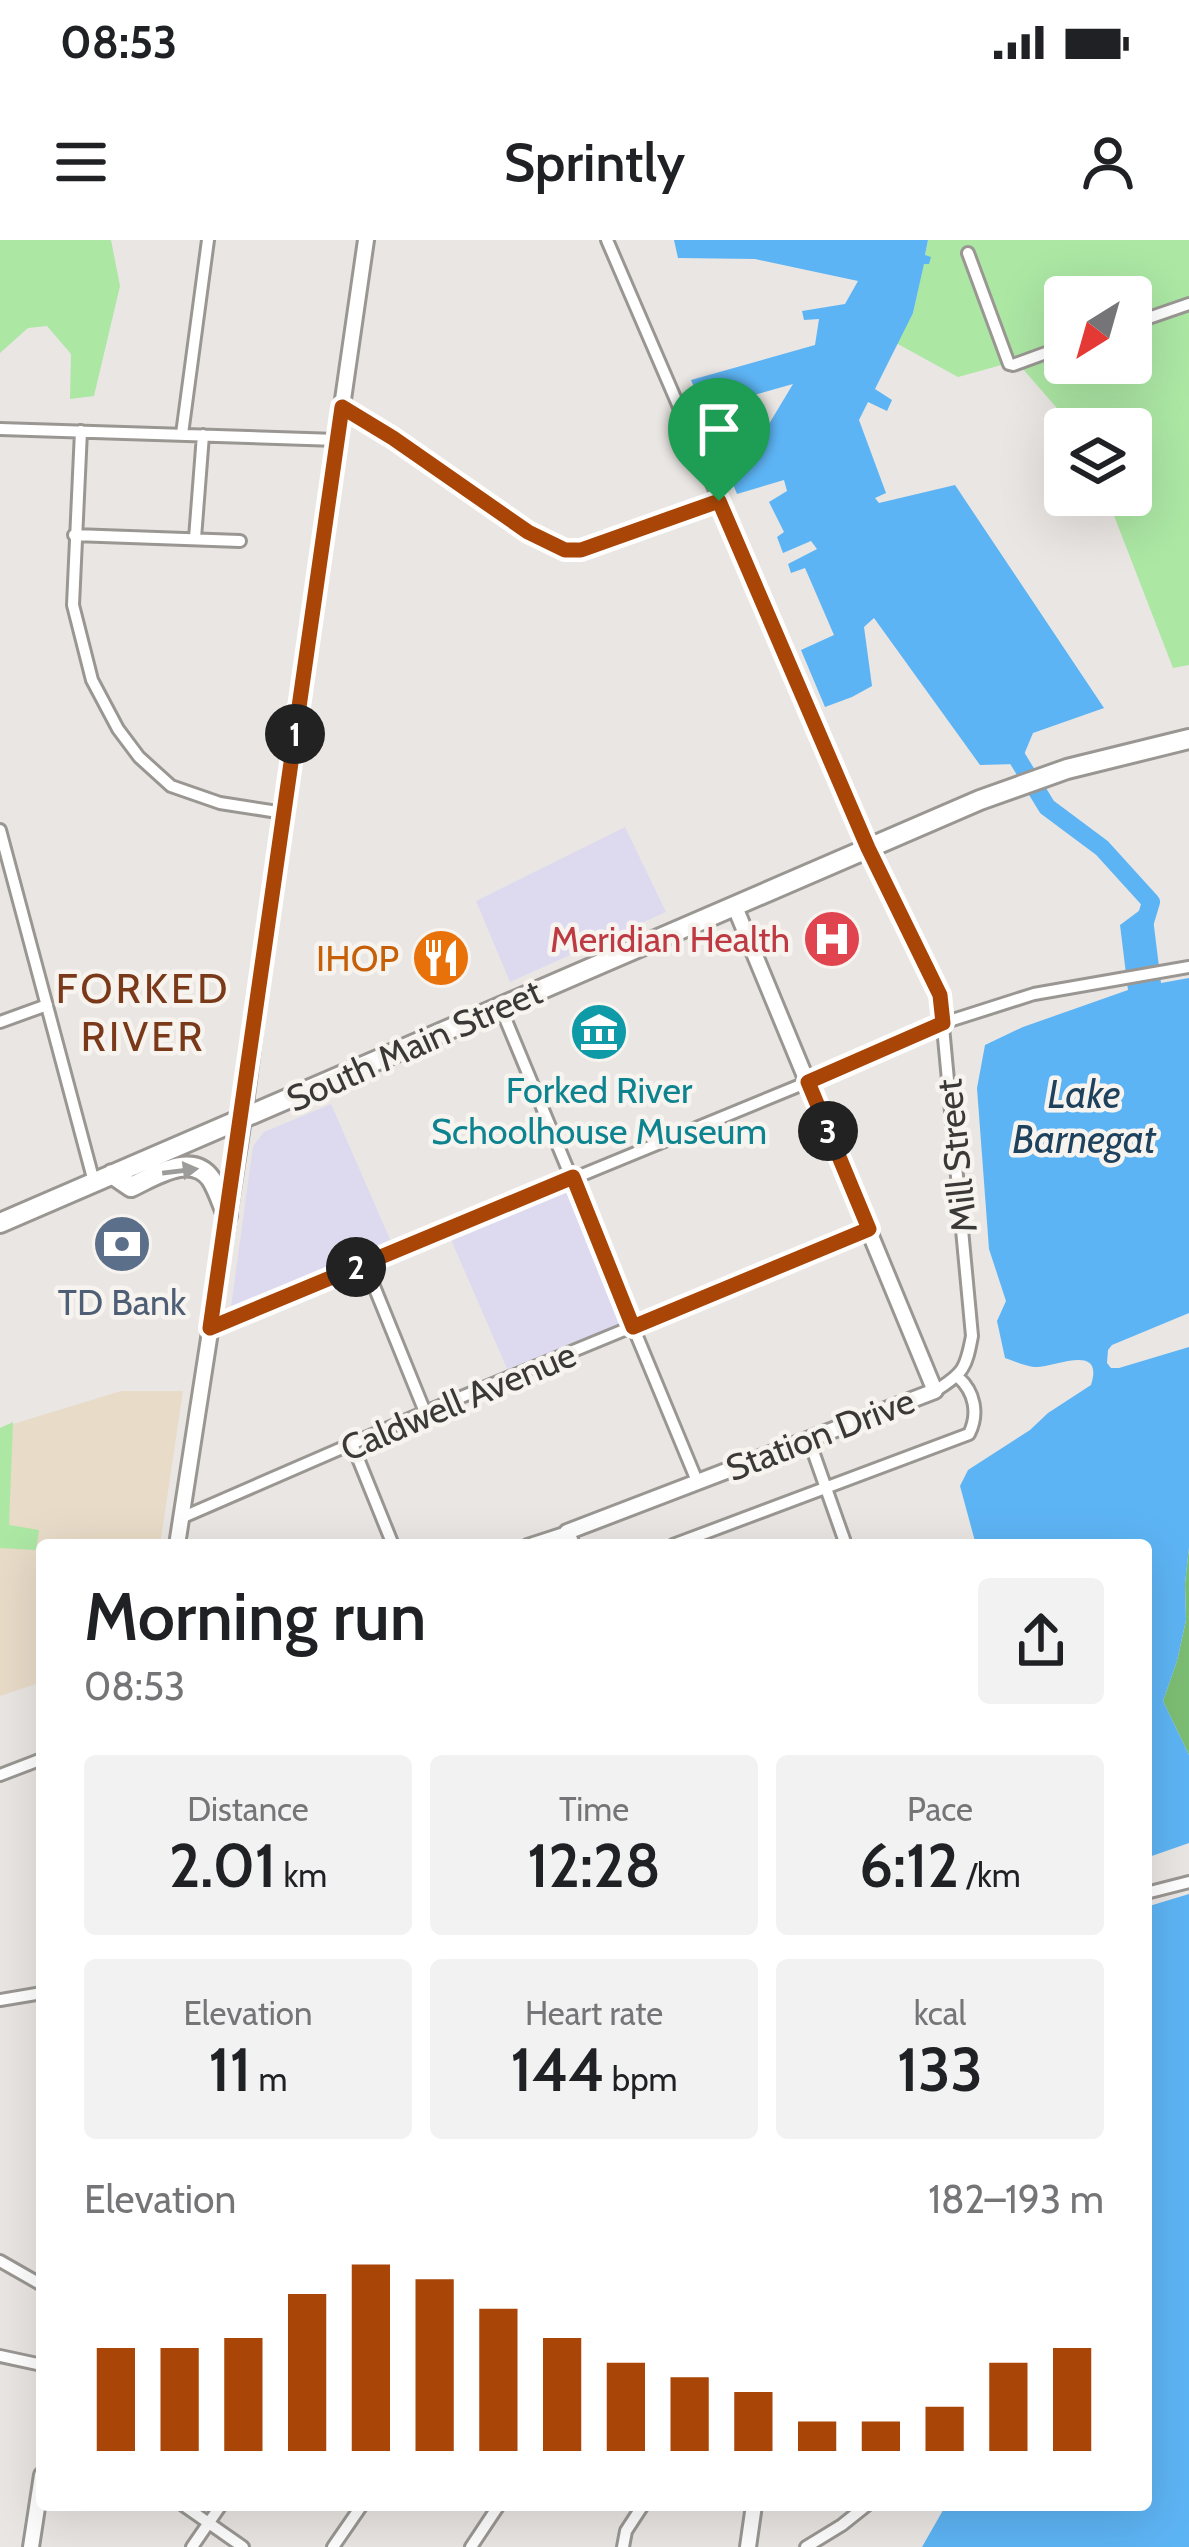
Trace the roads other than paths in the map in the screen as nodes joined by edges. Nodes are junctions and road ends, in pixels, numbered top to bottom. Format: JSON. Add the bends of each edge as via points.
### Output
{"nodes":[{"id":1,"x":208,"y":240,"type":"edge"},
{"id":2,"x":366,"y":240,"type":"edge"},
{"id":3,"x":607,"y":240,"type":"edge"},
{"id":4,"x":968,"y":253,"type":"dead end"},
{"id":5,"x":1189,"y":304,"type":"edge"},
{"id":6,"x":1152,"y":317,"type":"edge"},
{"id":7,"x":1044,"y":354,"type":"edge"},
{"id":8,"x":342,"y":407,"type":"junction"},
{"id":9,"x":0,"y":429,"type":"edge"},
{"id":10,"x":81,"y":431,"type":"junction"},
{"id":11,"x":182,"y":434,"type":"junction"},
{"id":12,"x":203,"y":435,"type":"junction"},
{"id":13,"x":337,"y":440,"type":"junction"},
{"id":14,"x":719,"y":501,"type":"junction"},
{"id":15,"x":74,"y":535,"type":"junction"},
{"id":16,"x":195,"y":538,"type":"junction"},
{"id":17,"x":240,"y":541,"type":"dead end"},
{"id":18,"x":1189,"y":739,"type":"edge"},
{"id":19,"x":284,"y":813,"type":"junction"},
{"id":20,"x":0,"y":830,"type":"edge"},
{"id":21,"x":868,"y":848,"type":"junction"},
{"id":22,"x":735,"y":908,"type":"junction"},
{"id":23,"x":1189,"y":967,"type":"edge"},
{"id":24,"x":47,"y":1005,"type":"junction"},
{"id":25,"x":500,"y":1006,"type":"junction"},
{"id":26,"x":0,"y":1022,"type":"edge"},
{"id":27,"x":943,"y":1023,"type":"junction"},
{"id":28,"x":808,"y":1082,"type":"junction"},
{"id":29,"x":242,"y":1118,"type":"junction"},
{"id":30,"x":573,"y":1177,"type":"junction"},
{"id":31,"x":103,"y":1178,"type":"junction"},
{"id":32,"x":226,"y":1216,"type":"junction"},
{"id":33,"x":0,"y":1223,"type":"edge"},
{"id":34,"x":869,"y":1229,"type":"junction"},
{"id":35,"x":364,"y":1264,"type":"junction"},
{"id":36,"x":633,"y":1327,"type":"junction"},
{"id":37,"x":210,"y":1328,"type":"junction"},
{"id":38,"x":958,"y":1377,"type":"junction"},
{"id":39,"x":935,"y":1391,"type":"junction"},
{"id":40,"x":425,"y":1412,"type":"junction"},
{"id":41,"x":809,"y":1440,"type":"junction"},
{"id":42,"x":353,"y":1446,"type":"junction"},
{"id":43,"x":697,"y":1480,"type":"junction"},
{"id":44,"x":825,"y":1488,"type":"junction"},
{"id":45,"x":181,"y":1518,"type":"junction"},
{"id":46,"x":178,"y":1539,"type":"edge"},
{"id":47,"x":391,"y":1539,"type":"edge"},
{"id":48,"x":570,"y":1539,"type":"edge"},
{"id":49,"x":689,"y":1539,"type":"edge"},
{"id":50,"x":844,"y":1539,"type":"edge"},
{"id":51,"x":36,"y":1762,"type":"edge"},
{"id":52,"x":0,"y":1775,"type":"edge"},
{"id":53,"x":1189,"y":1882,"type":"edge"},
{"id":54,"x":1152,"y":1891,"type":"edge"},
{"id":55,"x":36,"y":1994,"type":"edge"},
{"id":56,"x":0,"y":2000,"type":"edge"},
{"id":57,"x":0,"y":2261,"type":"edge"},
{"id":58,"x":36,"y":2281,"type":"edge"},
{"id":59,"x":0,"y":2356,"type":"edge"},
{"id":60,"x":36,"y":2364,"type":"edge"},
{"id":61,"x":36,"y":2511,"type":"edge"},
{"id":62,"x":191,"y":2511,"type":"edge"},
{"id":63,"x":216,"y":2511,"type":"edge"},
{"id":64,"x":358,"y":2511,"type":"edge"},
{"id":65,"x":496,"y":2511,"type":"edge"},
{"id":66,"x":639,"y":2511,"type":"edge"},
{"id":67,"x":753,"y":2511,"type":"edge"},
{"id":68,"x":860,"y":2511,"type":"edge"},
{"id":69,"x":208,"y":2523,"type":"junction"},
{"id":70,"x":31,"y":2547,"type":"edge"},
{"id":71,"x":192,"y":2547,"type":"edge"},
{"id":72,"x":243,"y":2547,"type":"edge"},
{"id":73,"x":333,"y":2547,"type":"edge"},
{"id":74,"x":471,"y":2547,"type":"edge"},
{"id":75,"x":619,"y":2547,"type":"edge"},
{"id":76,"x":748,"y":2547,"type":"edge"},
{"id":77,"x":806,"y":2547,"type":"edge"}],
"edges":[{"from":1,"to":11,"type":"street"},
{"from":2,"to":8,"type":"street"},
{"from":3,"to":14,"type":"street","name":"Mill Street"},
{"from":4,"to":7,"type":"street","via":[[1005,359],[1013,365]]},
{"from":5,"to":6,"type":"street"},
{"from":8,"to":13,"type":"street"},
{"from":8,"to":14,"type":"street","via":[[565,550]]},
{"from":9,"to":10,"type":"street"},
{"from":10,"to":11,"type":"street"},
{"from":10,"to":15,"type":"street"},
{"from":11,"to":12,"type":"street"},
{"from":12,"to":13,"type":"street"},
{"from":12,"to":16,"type":"street"},
{"from":13,"to":19,"type":"street"},
{"from":14,"to":21,"type":"street","name":"Mill Street"},
{"from":15,"to":16,"type":"street"},
{"from":15,"to":19,"type":"street","via":[[77,625],[92,680],[118,729],[171,787]]},
{"from":16,"to":17,"type":"street"},
{"from":18,"to":21,"type":"highway","name":"South Main Street","via":[[1046,776]]},
{"from":19,"to":29,"type":"street"},
{"from":20,"to":24,"type":"street"},
{"from":21,"to":22,"type":"highway","name":"South Main Street"},
{"from":21,"to":27,"type":"street","name":"Mill Street","via":[[940,995]]},
{"from":22,"to":25,"type":"highway","name":"South Main Street"},
{"from":22,"to":28,"type":"street","name":"Station Drive"},
{"from":23,"to":27,"type":"street","via":[[1034,994]]},
{"from":24,"to":26,"type":"street"},
{"from":24,"to":31,"type":"street"},
{"from":25,"to":29,"type":"highway","name":"South Main Street"},
{"from":25,"to":30,"type":"street"},
{"from":27,"to":28,"type":"street"},
{"from":27,"to":38,"type":"street","name":"Mill Street","via":[[973,1336]]},
{"from":28,"to":30,"type":"street"},
{"from":28,"to":34,"type":"street","name":"Station Drive"},
{"from":29,"to":31,"type":"highway","name":"South Main Street"},
{"from":29,"to":32,"type":"street"},
{"from":30,"to":35,"type":"street"},
{"from":30,"to":36,"type":"street"},
{"from":31,"to":32,"type":"highway","one_way":true,"via":[[130,1187],[170,1169],[201,1168]]},
{"from":31,"to":33,"type":"highway","name":"South Main Street"},
{"from":32,"to":37,"type":"street"},
{"from":34,"to":36,"type":"street","name":"Caldwell Avenue"},
{"from":34,"to":39,"type":"street","name":"Station Drive"},
{"from":35,"to":37,"type":"street"},
{"from":35,"to":40,"type":"street"},
{"from":36,"to":40,"type":"street","name":"Caldwell Avenue"},
{"from":36,"to":43,"type":"street"},
{"from":37,"to":45,"type":"street"},
{"from":38,"to":39,"type":"street"},
{"from":38,"to":44,"type":"street","via":[[975,1408],[969,1434]]},
{"from":39,"to":41,"type":"street","name":"Station Drive"},
{"from":40,"to":42,"type":"street","name":"Caldwell Avenue"},
{"from":41,"to":43,"type":"street","name":"Station Drive"},
{"from":41,"to":44,"type":"street"},
{"from":42,"to":45,"type":"street","name":"Caldwell Avenue"},
{"from":42,"to":47,"type":"street"},
{"from":43,"to":48,"type":"street","name":"Station Drive"},
{"from":44,"to":49,"type":"street"},
{"from":44,"to":50,"type":"street"},
{"from":45,"to":46,"type":"street"},
{"from":51,"to":52,"type":"street"},
{"from":53,"to":54,"type":"street"},
{"from":55,"to":56,"type":"street"},
{"from":57,"to":58,"type":"street"},
{"from":59,"to":60,"type":"street"},
{"from":61,"to":70,"type":"street"},
{"from":62,"to":69,"type":"street"},
{"from":63,"to":69,"type":"street"},
{"from":64,"to":73,"type":"street"},
{"from":65,"to":74,"type":"street"},
{"from":66,"to":75,"type":"street"},
{"from":67,"to":76,"type":"street"},
{"from":68,"to":77,"type":"street"},
{"from":69,"to":71,"type":"street"},
{"from":69,"to":72,"type":"street"}]}
